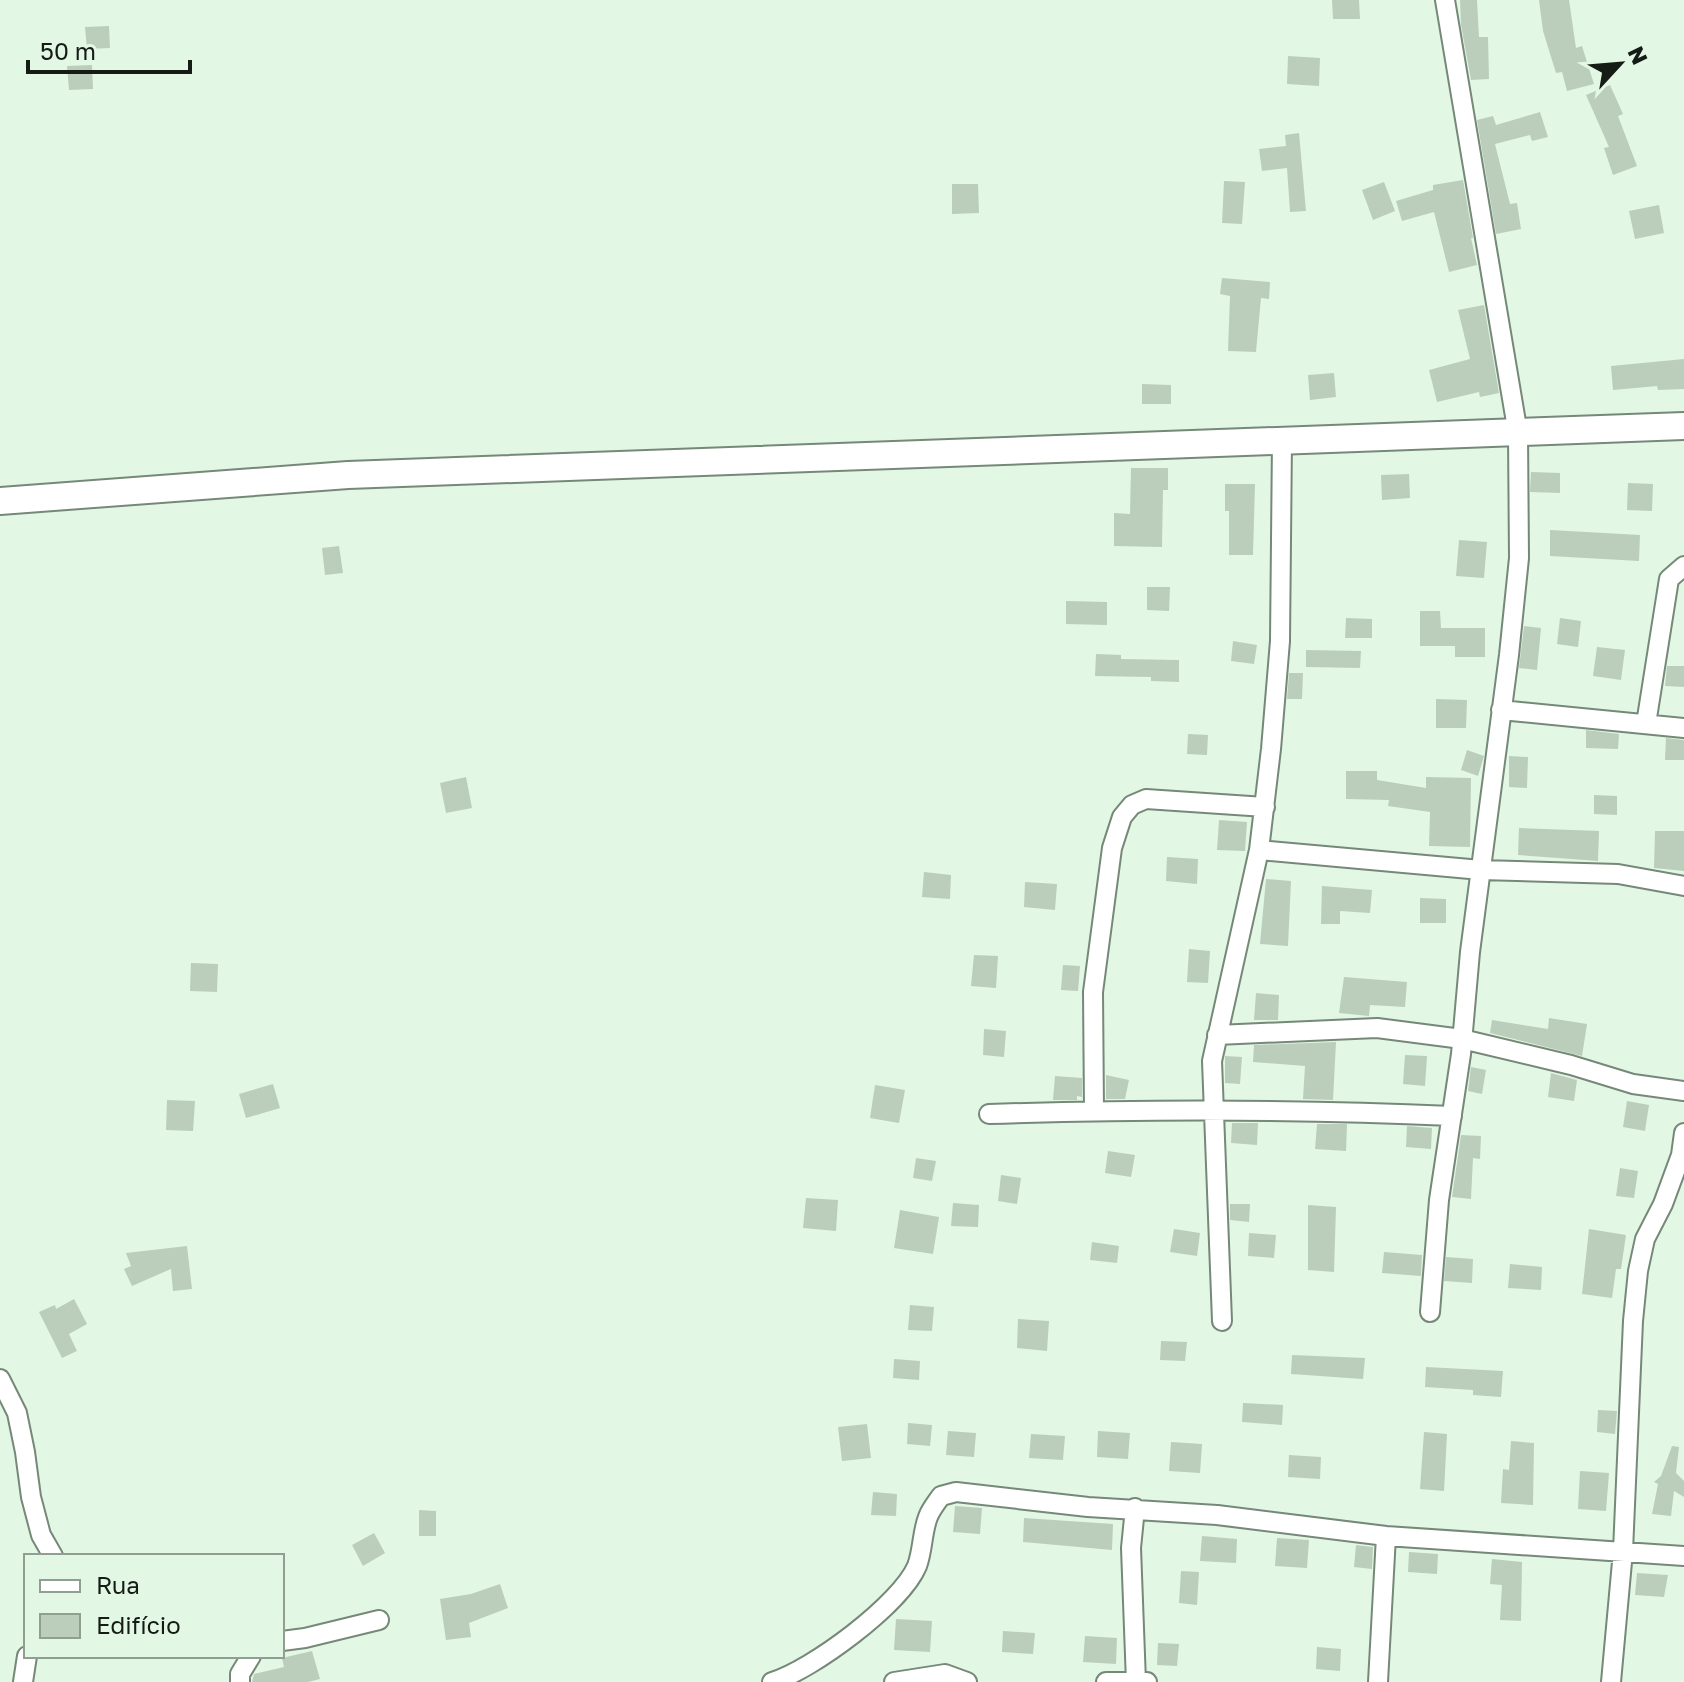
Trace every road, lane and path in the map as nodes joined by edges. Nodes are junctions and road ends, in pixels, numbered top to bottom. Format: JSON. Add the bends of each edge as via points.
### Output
{"nodes":[{"id":1,"x":1445,"y":0,"type":"edge"},
{"id":2,"x":1684,"y":426,"type":"edge"},
{"id":3,"x":1518,"y":434,"type":"junction"},
{"id":4,"x":1282,"y":440,"type":"junction"},
{"id":5,"x":0,"y":501,"type":"edge"},
{"id":6,"x":1684,"y":566,"type":"edge"},
{"id":7,"x":1501,"y":710,"type":"junction"},
{"id":8,"x":1646,"y":724,"type":"junction"},
{"id":9,"x":1684,"y":728,"type":"edge"},
{"id":10,"x":1265,"y":807,"type":"junction"},
{"id":11,"x":1259,"y":850,"type":"junction"},
{"id":12,"x":1481,"y":870,"type":"junction"},
{"id":13,"x":1684,"y":886,"type":"edge"},
{"id":14,"x":1217,"y":1035,"type":"junction"},
{"id":15,"x":1462,"y":1039,"type":"junction"},
{"id":16,"x":1684,"y":1091,"type":"edge"},
{"id":17,"x":1094,"y":1110,"type":"junction"},
{"id":18,"x":1212,"y":1111,"type":"junction"},
{"id":19,"x":989,"y":1114,"type":"dead end"},
{"id":20,"x":1452,"y":1116,"type":"junction"},
{"id":21,"x":1684,"y":1133,"type":"edge"},
{"id":22,"x":1430,"y":1312,"type":"dead end"},
{"id":23,"x":1222,"y":1321,"type":"dead end"},
{"id":24,"x":0,"y":1379,"type":"edge"},
{"id":25,"x":1135,"y":1508,"type":"junction"},
{"id":26,"x":1386,"y":1536,"type":"junction"},
{"id":27,"x":1623,"y":1551,"type":"junction"},
{"id":28,"x":52,"y":1554,"type":"edge"},
{"id":29,"x":1684,"y":1556,"type":"edge"},
{"id":30,"x":379,"y":1620,"type":"dead end"},
{"id":31,"x":284,"y":1641,"type":"edge"},
{"id":32,"x":27,"y":1658,"type":"edge"},
{"id":33,"x":250,"y":1658,"type":"edge"},
{"id":34,"x":782,"y":1681,"type":"edge"},
{"id":35,"x":1140,"y":1681,"type":"edge"},
{"id":36,"x":23,"y":1682,"type":"edge"},
{"id":37,"x":240,"y":1682,"type":"edge"},
{"id":38,"x":894,"y":1682,"type":"edge"},
{"id":39,"x":967,"y":1682,"type":"edge"},
{"id":40,"x":1106,"y":1682,"type":"edge"},
{"id":41,"x":1378,"y":1682,"type":"edge"},
{"id":42,"x":1611,"y":1682,"type":"edge"}],
"edges":[{"from":1,"to":3,"type":"street"},
{"from":2,"to":3,"type":"main road"},
{"from":3,"to":4,"type":"main road"},
{"from":3,"to":7,"type":"street","via":[[1519,558]]},
{"from":4,"to":5,"type":"main road","via":[[348,475]]},
{"from":4,"to":10,"type":"street","via":[[1280,641]]},
{"from":6,"to":8,"type":"street","via":[[1669,579]]},
{"from":7,"to":8,"type":"street"},
{"from":7,"to":12,"type":"street"},
{"from":8,"to":9,"type":"street"},
{"from":10,"to":11,"type":"street"},
{"from":10,"to":17,"type":"street","via":[[1146,799],[1122,817],[1112,848],[1093,992]]},
{"from":11,"to":12,"type":"street"},
{"from":11,"to":14,"type":"street"},
{"from":12,"to":13,"type":"street","via":[[1618,874]]},
{"from":12,"to":15,"type":"street"},
{"from":14,"to":15,"type":"street","via":[[1377,1028]]},
{"from":14,"to":18,"type":"street"},
{"from":15,"to":16,"type":"street","via":[[1633,1084]]},
{"from":15,"to":20,"type":"street"},
{"from":17,"to":18,"type":"street"},
{"from":17,"to":19,"type":"street"},
{"from":18,"to":20,"type":"street"},
{"from":18,"to":23,"type":"street"},
{"from":20,"to":22,"type":"street"},
{"from":21,"to":27,"type":"street","via":[[1681,1155],[1645,1239],[1638,1271]]},
{"from":24,"to":28,"type":"street","via":[[17,1413],[31,1497]]},
{"from":25,"to":26,"type":"street"},
{"from":25,"to":34,"type":"street","via":[[956,1492],[941,1496],[928,1516],[916,1566],[896,1596],[855,1632]]},
{"from":25,"to":35,"type":"street","via":[[1131,1562]]},
{"from":26,"to":27,"type":"street"},
{"from":26,"to":41,"type":"street"},
{"from":27,"to":29,"type":"street"},
{"from":27,"to":42,"type":"street"},
{"from":30,"to":31,"type":"street"},
{"from":32,"to":36,"type":"street"},
{"from":33,"to":37,"type":"street"},
{"from":35,"to":40,"type":"street"},
{"from":38,"to":39,"type":"street","via":[[945,1674]]}]}
